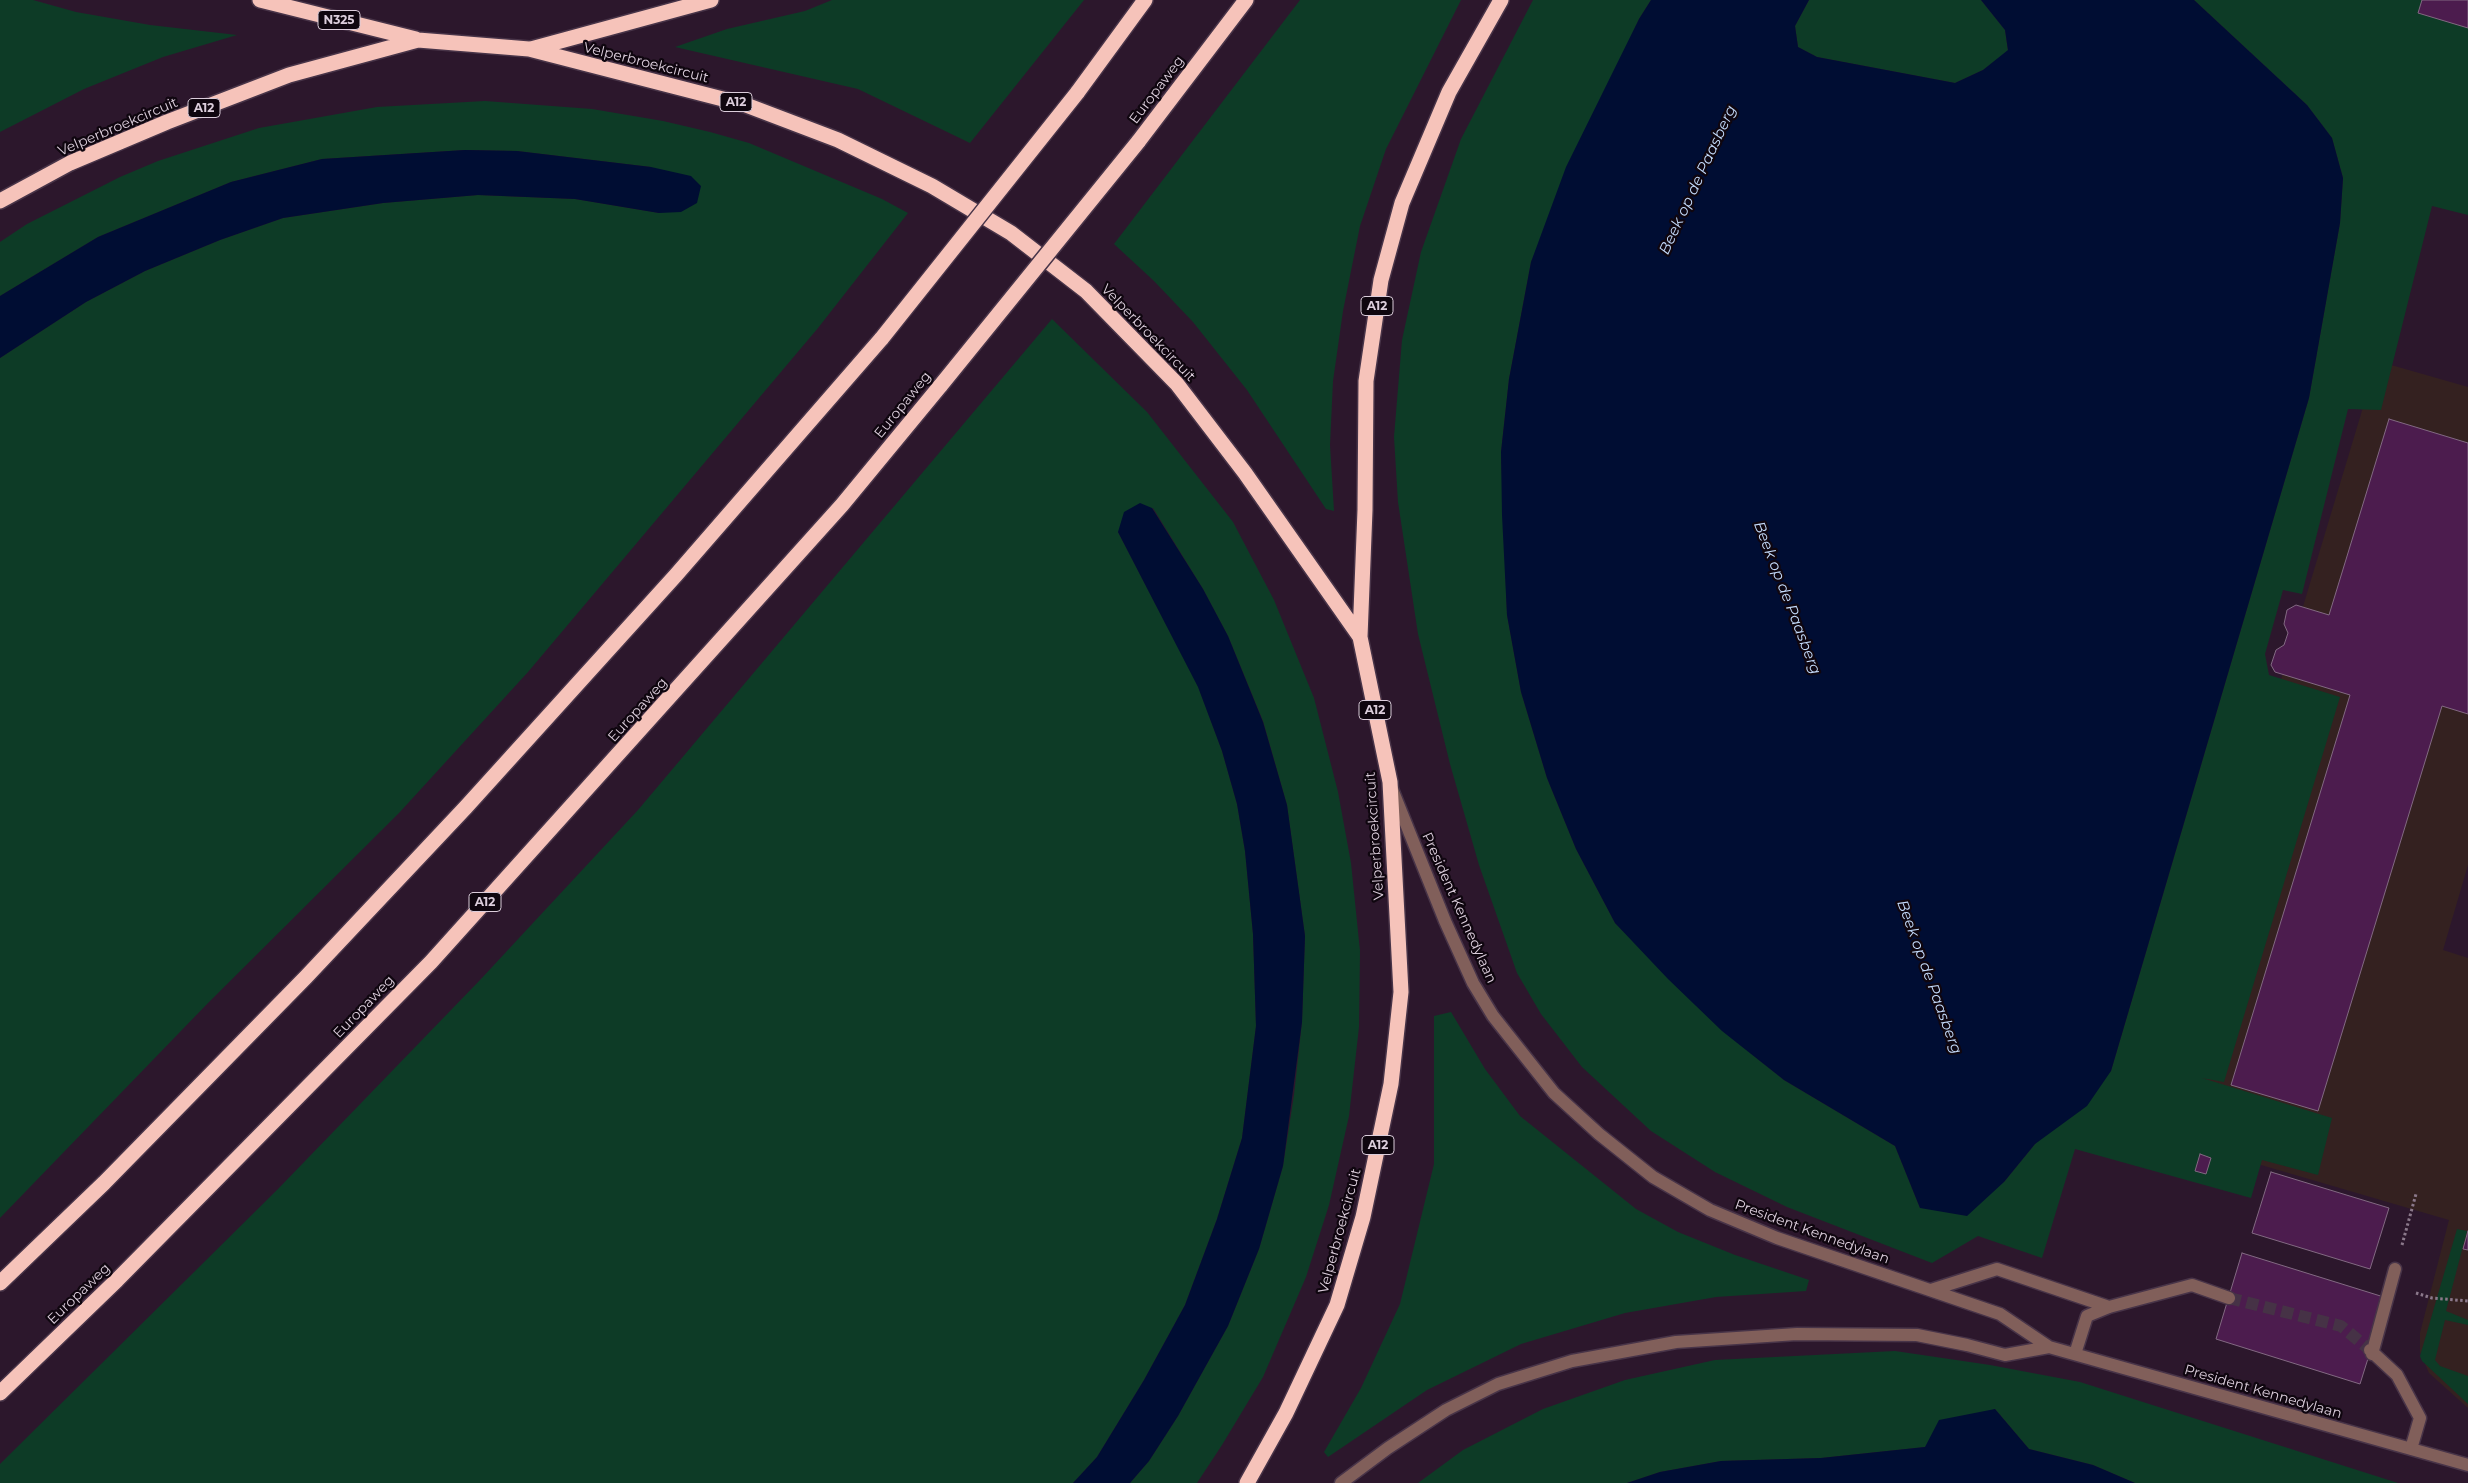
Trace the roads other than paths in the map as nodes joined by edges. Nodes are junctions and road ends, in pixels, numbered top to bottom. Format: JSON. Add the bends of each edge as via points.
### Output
{"nodes":[{"id":1,"x":260,"y":0,"type":"edge"},
{"id":2,"x":710,"y":0,"type":"edge"},
{"id":3,"x":1145,"y":0,"type":"edge"},
{"id":4,"x":1246,"y":0,"type":"edge"},
{"id":5,"x":1501,"y":0,"type":"edge"},
{"id":6,"x":418,"y":40,"type":"junction"},
{"id":7,"x":529,"y":49,"type":"junction"},
{"id":8,"x":0,"y":201,"type":"edge"},
{"id":9,"x":1360,"y":637,"type":"junction"},
{"id":10,"x":1390,"y":782,"type":"junction"},
{"id":11,"x":2396,"y":1269,"type":"road end"},
{"id":12,"x":0,"y":1284,"type":"edge"},
{"id":13,"x":1931,"y":1290,"type":"junction"},
{"id":14,"x":2228,"y":1298,"type":"tunnel mouth"},
{"id":15,"x":2109,"y":1307,"type":"junction"},
{"id":16,"x":2049,"y":1347,"type":"junction"},
{"id":17,"x":2075,"y":1354,"type":"junction"},
{"id":18,"x":0,"y":1393,"type":"edge"},
{"id":19,"x":2411,"y":1449,"type":"junction"},
{"id":20,"x":2468,"y":1465,"type":"edge"},
{"id":21,"x":1247,"y":1483,"type":"edge"},
{"id":22,"x":1341,"y":1483,"type":"edge"}],
"edges":[{"from":1,"to":6,"type":"highway","number":"N325"},
{"from":2,"to":7,"type":"highway","number":"A12"},
{"from":3,"to":12,"type":"highway","bridge":true,"via":[[1077,93],[882,338],[676,575],[466,807],[285,998]]},
{"from":4,"to":18,"type":"highway","name":"Europaweg","number":"A12","bridge":true,"via":[[1138,142],[842,505],[431,962],[117,1280]]},
{"from":5,"to":9,"type":"highway","number":"A12","via":[[1449,92],[1402,203],[1380,280],[1366,381]]},
{"from":6,"to":7,"type":"highway","name":"Velperbroekcircuit","number":"A12"},
{"from":6,"to":8,"type":"highway","name":"Velperbroekcircuit","number":"A12","via":[[289,76],[167,122],[70,163]]},
{"from":7,"to":9,"type":"highway","name":"Velperbroekcircuit","number":"A12","via":[[756,109],[838,140],[932,186],[1011,233],[1086,290],[1177,384],[1245,473]]},
{"from":9,"to":10,"type":"highway","name":"Velperbroekcircuit","number":"A12"},
{"from":10,"to":13,"type":"street","name":"President Kennedylaan","via":[[1473,983],[1493,1016],[1554,1093],[1653,1177],[1710,1210],[1777,1238]]},
{"from":10,"to":21,"type":"highway","name":"Velperbroekcircuit","number":"A12","via":[[1401,992],[1391,1084],[1363,1217],[1337,1305],[1286,1414]]},
{"from":11,"to":19,"type":"street","via":[[2371,1352],[2397,1375],[2420,1418]]},
{"from":13,"to":15,"type":"street","via":[[1997,1268]]},
{"from":13,"to":16,"type":"street","name":"President Kennedylaan","via":[[2000,1314]]},
{"from":14,"to":15,"type":"street","via":[[2192,1285]]},
{"from":15,"to":17,"type":"street","via":[[2087,1316]]},
{"from":16,"to":17,"type":"street","name":"President Kennedylaan"},
{"from":16,"to":22,"type":"street","name":"President Kennedylaan","via":[[2005,1355],[1917,1335],[1797,1334],[1676,1342],[1572,1361],[1498,1384],[1446,1410]]},
{"from":17,"to":19,"type":"street","name":"President Kennedylaan"},
{"from":19,"to":20,"type":"street","name":"President Kennedylaan"}]}
